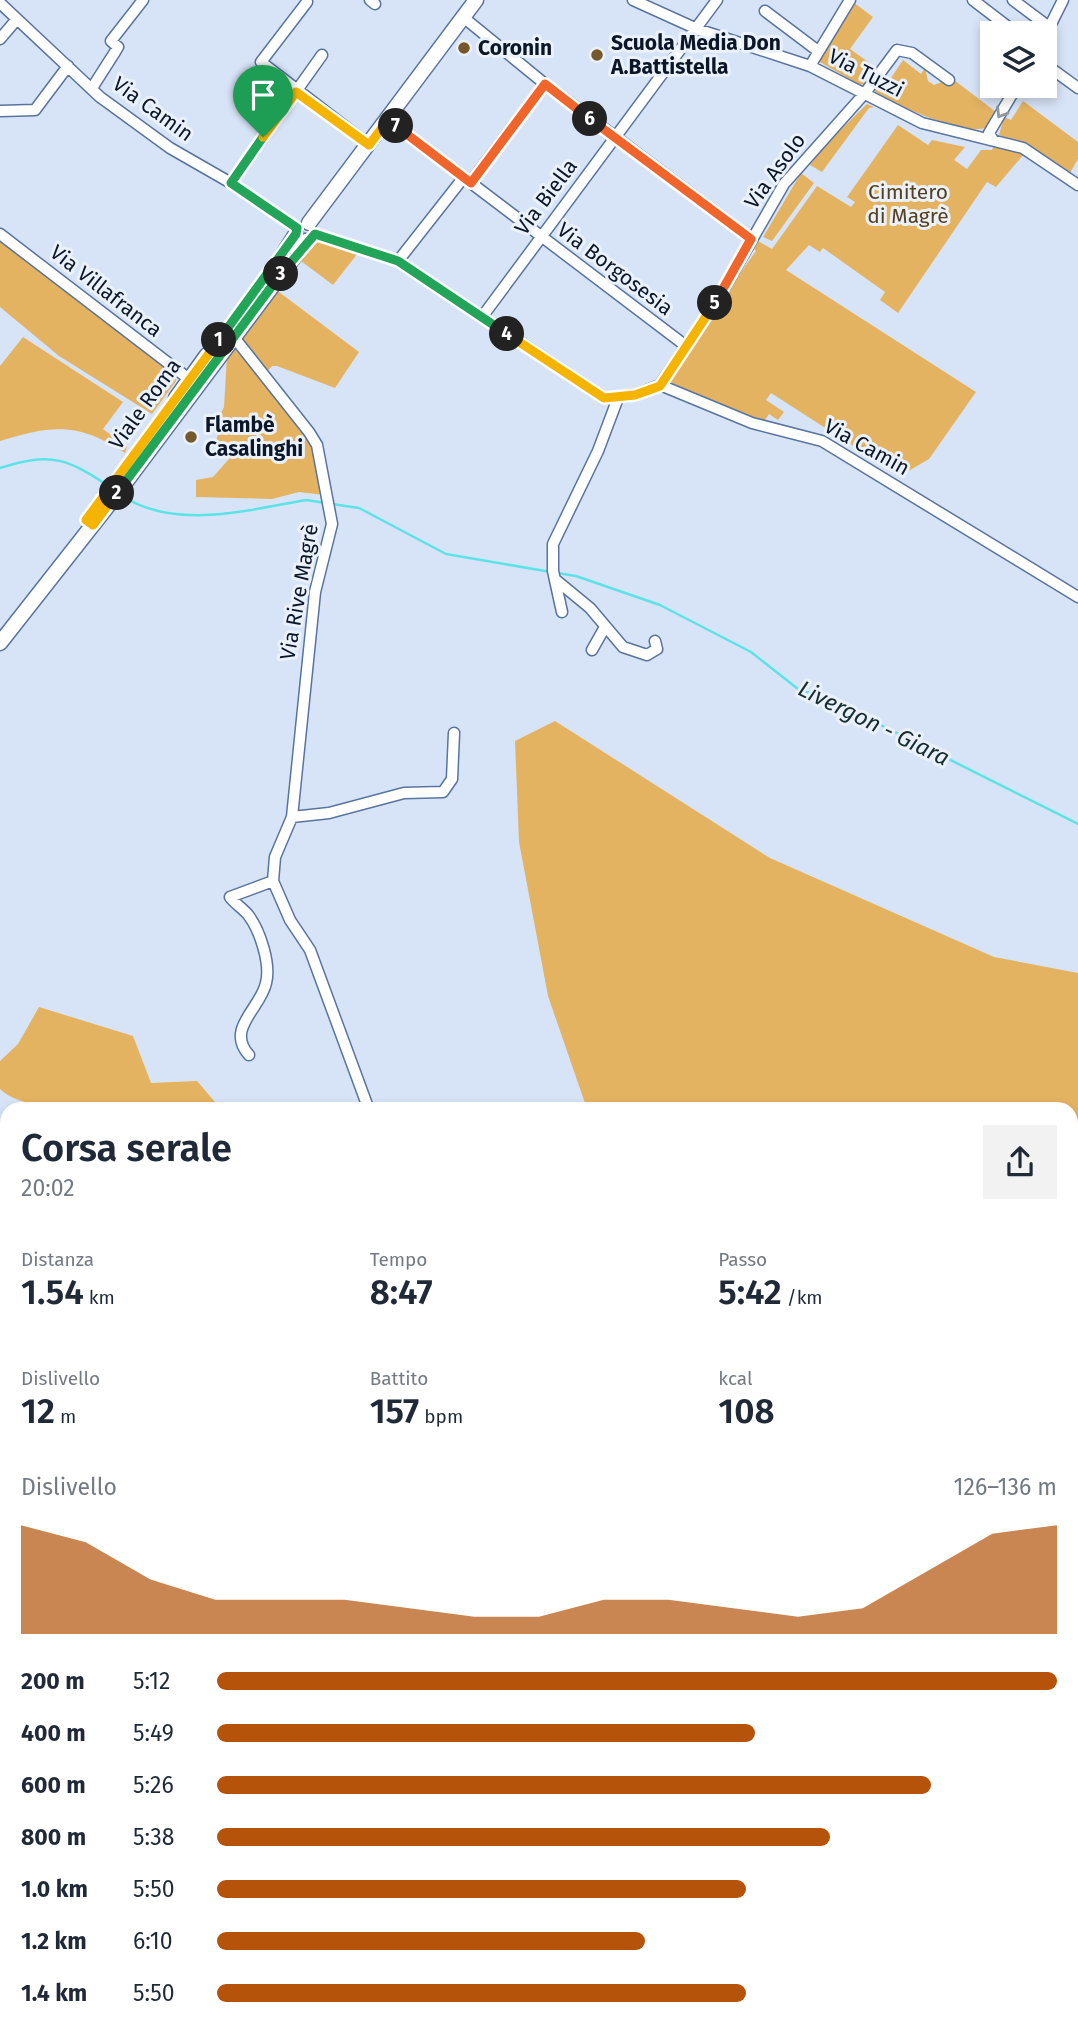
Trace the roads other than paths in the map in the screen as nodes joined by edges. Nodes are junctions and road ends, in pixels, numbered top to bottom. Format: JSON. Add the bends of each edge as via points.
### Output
{"nodes":[{"id":1,"x":476,"y":0,"type":"edge"},
{"id":2,"x":633,"y":0,"type":"edge"},
{"id":3,"x":717,"y":0,"type":"edge"},
{"id":4,"x":850,"y":0,"type":"edge"},
{"id":5,"x":973,"y":0,"type":"edge"},
{"id":6,"x":1013,"y":0,"type":"edge"},
{"id":7,"x":1063,"y":0,"type":"edge"},
{"id":8,"x":139,"y":1,"type":"edge"},
{"id":9,"x":307,"y":2,"type":"dead end"},
{"id":10,"x":0,"y":3,"type":"edge"},
{"id":11,"x":765,"y":12,"type":"dead end"},
{"id":12,"x":463,"y":18,"type":"junction"},
{"id":13,"x":17,"y":19,"type":"junction"},
{"id":14,"x":1000,"y":21,"type":"edge"},
{"id":15,"x":1035,"y":21,"type":"edge"},
{"id":16,"x":1052,"y":21,"type":"edge"},
{"id":17,"x":697,"y":29,"type":"junction"},
{"id":18,"x":0,"y":39,"type":"edge"},
{"id":19,"x":818,"y":51,"type":"junction"},
{"id":20,"x":322,"y":55,"type":"dead end"},
{"id":21,"x":68,"y":66,"type":"junction"},
{"id":22,"x":810,"y":66,"type":"junction"},
{"id":23,"x":1057,"y":73,"type":"edge"},
{"id":24,"x":949,"y":80,"type":"dead end"},
{"id":25,"x":545,"y":84,"type":"junction"},
{"id":26,"x":92,"y":88,"type":"junction"},
{"id":27,"x":1078,"y":88,"type":"edge"},
{"id":28,"x":296,"y":92,"type":"junction"},
{"id":29,"x":864,"y":93,"type":"junction"},
{"id":30,"x":1010,"y":98,"type":"edge"},
{"id":31,"x":0,"y":111,"type":"edge"},
{"id":32,"x":388,"y":120,"type":"junction"},
{"id":33,"x":615,"y":138,"type":"junction"},
{"id":34,"x":993,"y":140,"type":"junction"},
{"id":35,"x":369,"y":145,"type":"junction"},
{"id":36,"x":467,"y":180,"type":"junction"},
{"id":37,"x":231,"y":183,"type":"junction"},
{"id":38,"x":1078,"y":185,"type":"edge"},
{"id":39,"x":305,"y":232,"type":"junction"},
{"id":40,"x":0,"y":234,"type":"edge"},
{"id":41,"x":539,"y":236,"type":"junction"},
{"id":42,"x":751,"y":239,"type":"junction"},
{"id":43,"x":398,"y":261,"type":"junction"},
{"id":44,"x":482,"y":317,"type":"junction"},
{"id":45,"x":230,"y":334,"type":"junction"},
{"id":46,"x":686,"y":346,"type":"junction"},
{"id":47,"x":193,"y":382,"type":"junction"},
{"id":48,"x":660,"y":386,"type":"junction"},
{"id":49,"x":618,"y":398,"type":"junction"},
{"id":50,"x":72,"y":546,"type":"junction"},
{"id":51,"x":554,"y":578,"type":"junction"},
{"id":52,"x":1078,"y":597,"type":"edge"},
{"id":53,"x":562,"y":612,"type":"dead end"},
{"id":54,"x":605,"y":627,"type":"junction"},
{"id":55,"x":0,"y":631,"type":"edge"},
{"id":56,"x":655,"y":641,"type":"dead end"},
{"id":57,"x":0,"y":643,"type":"edge"},
{"id":58,"x":593,"y":650,"type":"dead end"},
{"id":59,"x":454,"y":733,"type":"dead end"},
{"id":60,"x":292,"y":817,"type":"junction"},
{"id":61,"x":272,"y":881,"type":"junction"},
{"id":62,"x":249,"y":1055,"type":"dead end"},
{"id":63,"x":366,"y":1102,"type":"edge"}],
"edges":[{"from":1,"to":12,"type":"main road","name":"Viale Roma"},
{"from":2,"to":17,"type":"street","name":"Via Tuzzi"},
{"from":3,"to":17,"type":"street","name":"Via Biella"},
{"from":4,"to":19,"type":"street"},
{"from":5,"to":14,"type":"street"},
{"from":6,"to":15,"type":"street"},
{"from":7,"to":16,"type":"street"},
{"from":8,"to":26,"type":"street","via":[[111,41],[118,47],[116,52]]},
{"from":9,"to":28,"type":"street","via":[[263,57],[262,65]]},
{"from":10,"to":13,"type":"street","name":"Via Camin"},
{"from":11,"to":19,"type":"street"},
{"from":12,"to":25,"type":"street"},
{"from":12,"to":32,"type":"main road","name":"Viale Roma"},
{"from":13,"to":18,"type":"street"},
{"from":13,"to":21,"type":"street","name":"Via Camin"},
{"from":17,"to":22,"type":"street","name":"Via Tuzzi"},
{"from":17,"to":33,"type":"street","name":"Via Biella"},
{"from":19,"to":22,"type":"street"},
{"from":20,"to":28,"type":"street"},
{"from":21,"to":26,"type":"street","name":"Via Camin"},
{"from":21,"to":31,"type":"street","via":[[35,110]]},
{"from":22,"to":29,"type":"street","name":"Via Tuzzi"},
{"from":23,"to":27,"type":"street"},
{"from":24,"to":29,"type":"street","name":"Via Asolo","via":[[912,53],[897,50]]},
{"from":25,"to":33,"type":"street"},
{"from":25,"to":36,"type":"street"},
{"from":26,"to":37,"type":"street","name":"Via Camin","via":[[170,148]]},
{"from":28,"to":35,"type":"street"},
{"from":28,"to":37,"type":"street"},
{"from":29,"to":34,"type":"street","name":"Via Tuzzi","via":[[922,122]]},
{"from":29,"to":42,"type":"street","name":"Via Asolo","via":[[798,165]]},
{"from":30,"to":34,"type":"street","one_way":true,"via":[[989,133]]},
{"from":32,"to":35,"type":"main road","name":"Viale Roma"},
{"from":32,"to":36,"type":"street","name":"Via Borgosesia"},
{"from":33,"to":41,"type":"street","name":"Via Biella"},
{"from":33,"to":42,"type":"street"},
{"from":34,"to":38,"type":"street","name":"Via Tuzzi","via":[[1030,152]]},
{"from":35,"to":39,"type":"main road","name":"Viale Roma"},
{"from":36,"to":41,"type":"street","name":"Via Borgosesia"},
{"from":36,"to":43,"type":"street"},
{"from":37,"to":39,"type":"street","name":"Via Camin"},
{"from":39,"to":43,"type":"street","name":"Via Camin"},
{"from":39,"to":45,"type":"main road","name":"Viale Roma"},
{"from":40,"to":47,"type":"street","name":"Via Villafranca"},
{"from":41,"to":44,"type":"street","name":"Via Biella"},
{"from":41,"to":46,"type":"street","name":"Via Borgosesia"},
{"from":42,"to":46,"type":"street","name":"Via Asolo"},
{"from":43,"to":44,"type":"street","name":"Via Camin"},
{"from":44,"to":49,"type":"street","name":"Via Camin","via":[[572,380],[604,398]]},
{"from":45,"to":47,"type":"main road","name":"Viale Roma"},
{"from":45,"to":60,"type":"street","name":"Via Rive Magrè","via":[[313,438],[331,515],[309,634]]},
{"from":46,"to":48,"type":"street","name":"Via Asolo"},
{"from":47,"to":50,"type":"main road","name":"Viale Roma"},
{"from":48,"to":49,"type":"street"},
{"from":48,"to":52,"type":"street","name":"Via Camin","via":[[752,424],[822,441]]},
{"from":49,"to":51,"type":"street","via":[[561,525],[552,556]]},
{"from":50,"to":55,"type":"main road","name":"Viale Roma"},
{"from":50,"to":57,"type":"main road","name":"Viale Roma"},
{"from":51,"to":53,"type":"street"},
{"from":51,"to":54,"type":"street"},
{"from":54,"to":56,"type":"street","via":[[623,647],[641,655],[655,652]]},
{"from":54,"to":58,"type":"street"},
{"from":59,"to":60,"type":"street","via":[[452,779],[443,792],[404,793],[329,813]]},
{"from":60,"to":61,"type":"street","name":"Via Rive Magrè","via":[[275,857]]},
{"from":61,"to":62,"type":"street","via":[[230,897],[248,914],[267,967],[267,982],[241,1034]]},
{"from":61,"to":63,"type":"street","via":[[310,950]]}]}
